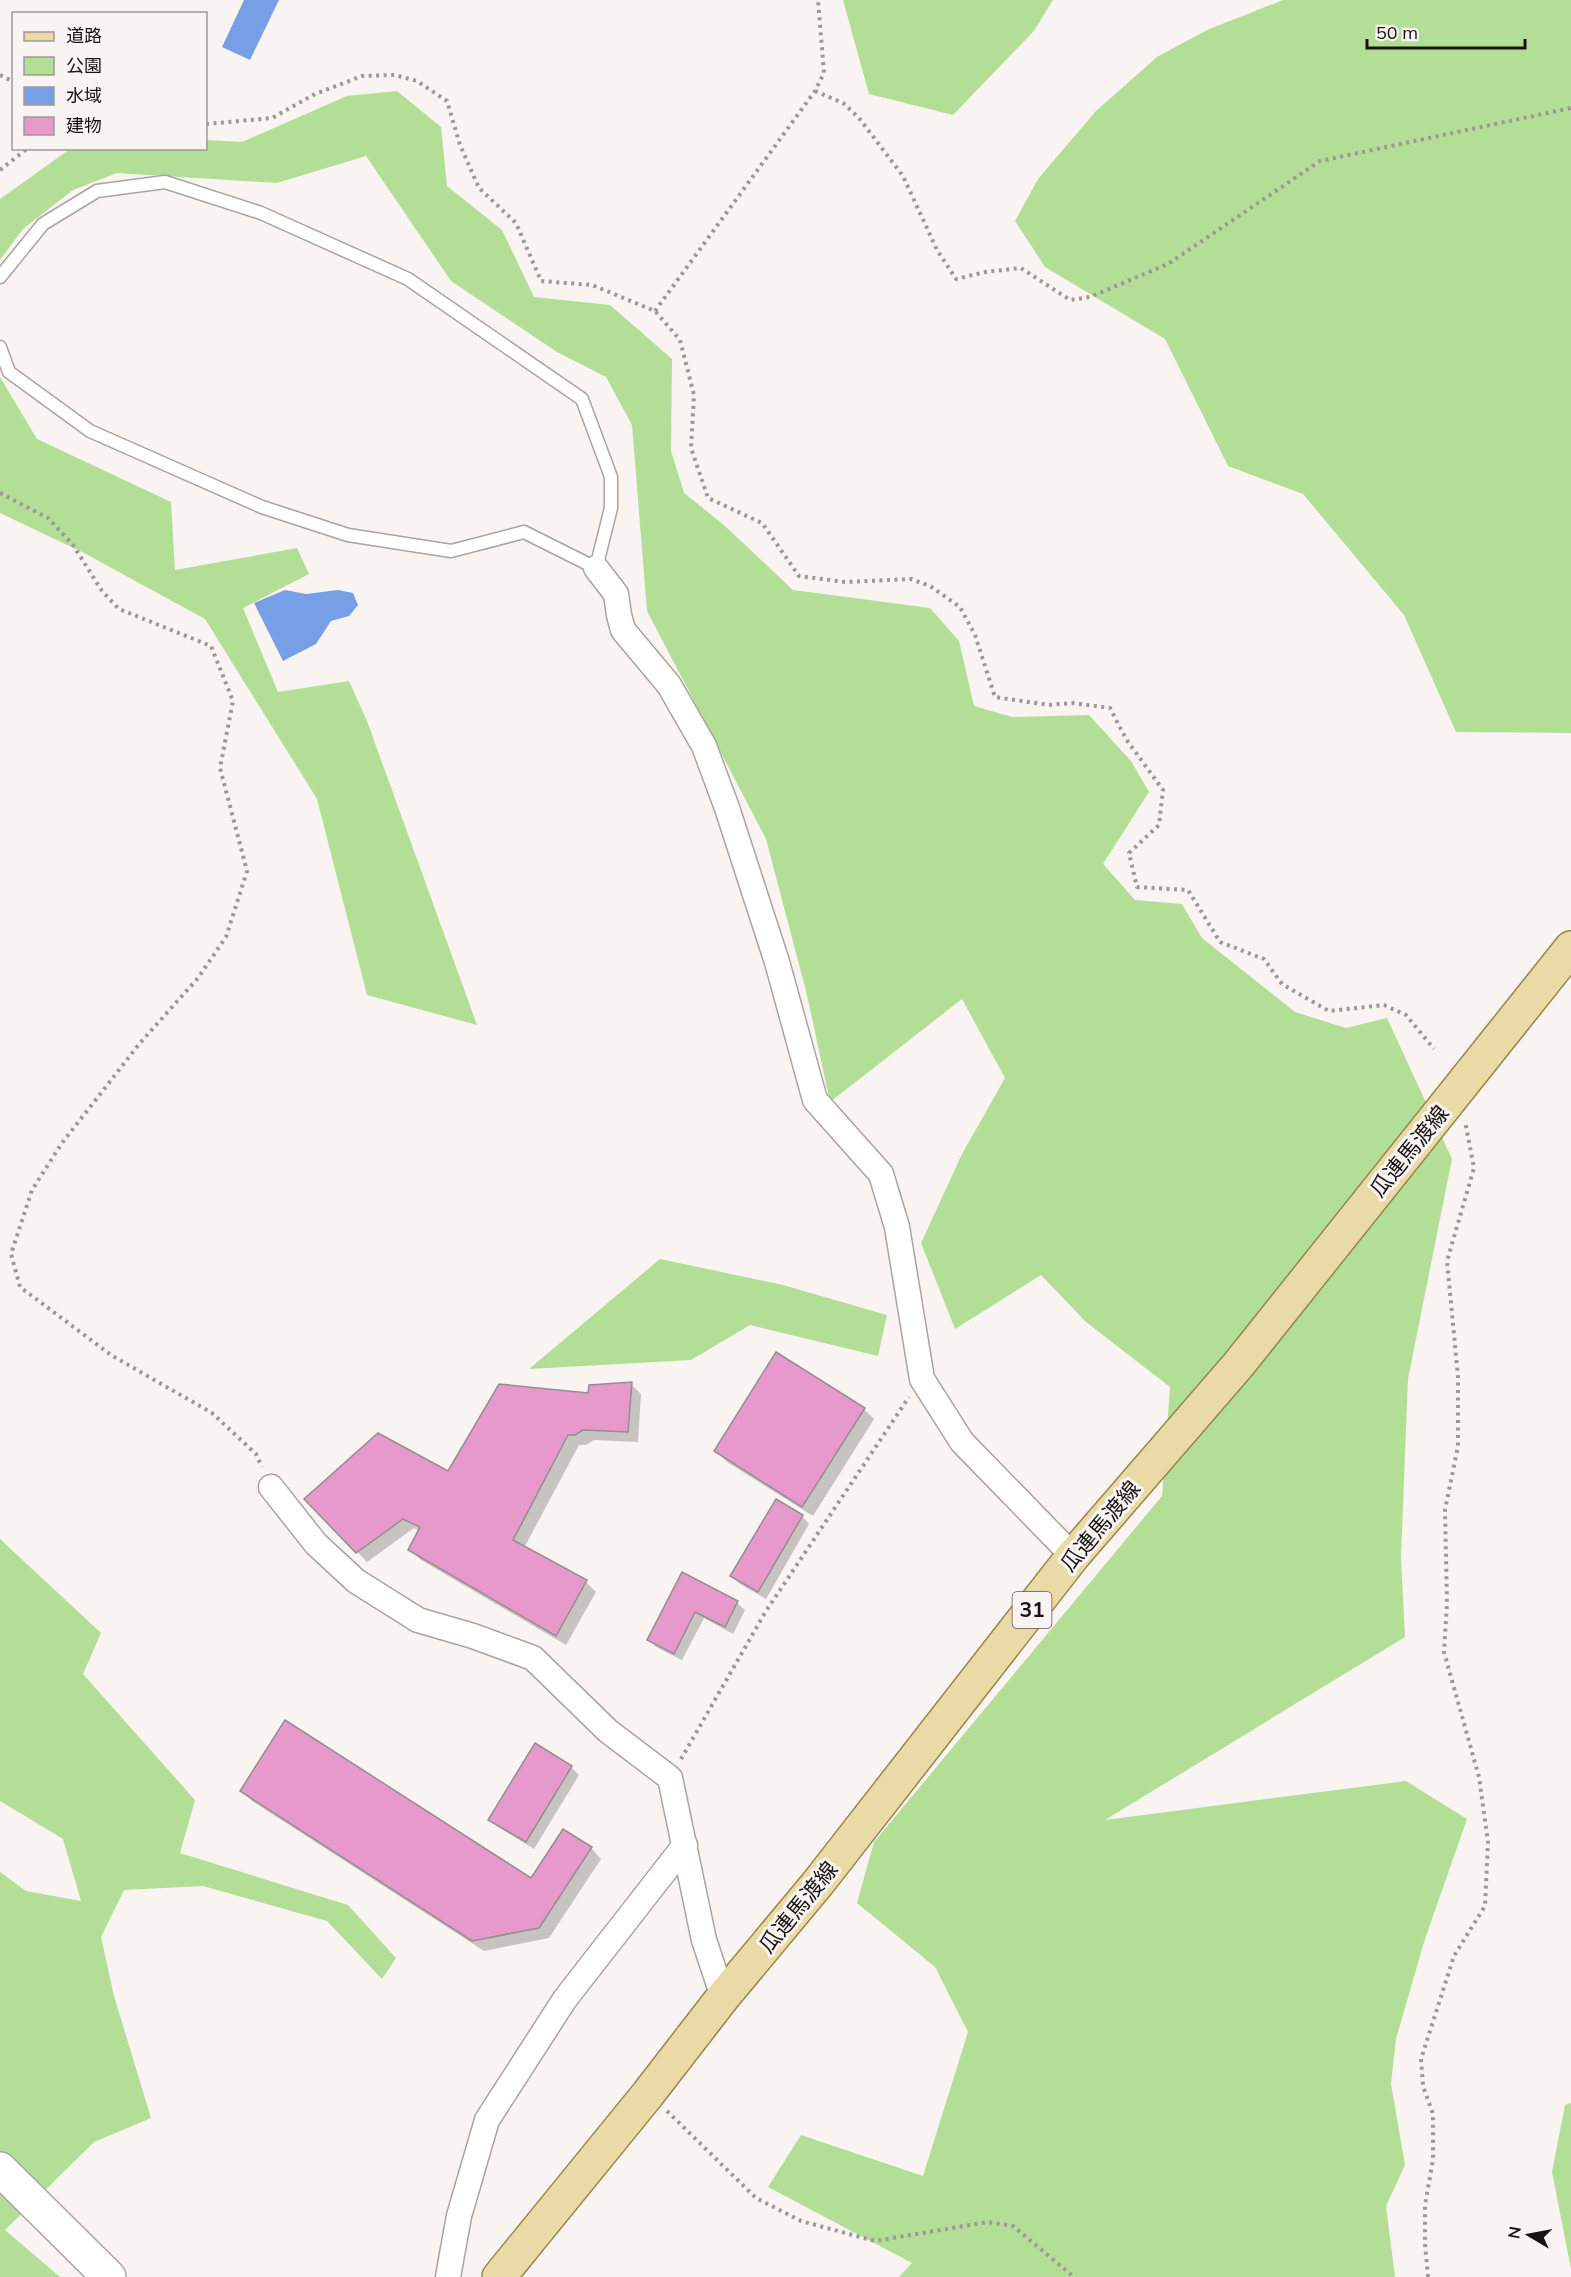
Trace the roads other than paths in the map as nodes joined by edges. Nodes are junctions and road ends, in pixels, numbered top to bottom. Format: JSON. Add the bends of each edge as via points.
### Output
{"nodes":[{"id":1,"x":0,"y":277,"type":"edge"},
{"id":2,"x":0,"y":347,"type":"edge"},
{"id":3,"x":596,"y":568,"type":"junction"},
{"id":4,"x":1571,"y":948,"type":"edge"},
{"id":5,"x":271,"y":1487,"type":"road end"},
{"id":6,"x":1073,"y":1556,"type":"junction"},
{"id":7,"x":685,"y":1845,"type":"junction"},
{"id":8,"x":723,"y":1997,"type":"junction"},
{"id":9,"x":0,"y":2169,"type":"edge"},
{"id":10,"x":108,"y":2277,"type":"edge"},
{"id":11,"x":448,"y":2277,"type":"edge"},
{"id":12,"x":499,"y":2277,"type":"edge"}],
"edges":[{"from":1,"to":3,"type":"lane","via":[[43,224],[97,191],[165,182],[261,213],[408,279],[582,399],[611,477],[611,508]]},
{"from":2,"to":3,"type":"lane","via":[[9,372],[90,431],[262,507],[348,535],[452,551],[524,532]]},
{"from":3,"to":6,"type":"street","via":[[616,594],[623,630],[669,685],[704,746],[777,962],[815,1100],[881,1174],[897,1227],[921,1379],[962,1443]]},
{"from":4,"to":6,"type":"main road","name":"瓜連馬渡線","number":"31","via":[[1239,1365]]},
{"from":5,"to":7,"type":"street","via":[[316,1544],[356,1581],[418,1620],[533,1659],[608,1731],[670,1778]]},
{"from":6,"to":8,"type":"main road","name":"瓜連馬渡線","number":"31","via":[[818,1883]]},
{"from":7,"to":8,"type":"street","via":[[704,1940]]},
{"from":7,"to":11,"type":"street","via":[[565,1999],[487,2120],[459,2216]]},
{"from":8,"to":12,"type":"main road","name":"瓜連馬渡線","number":"31"},
{"from":9,"to":10,"type":"main road"}]}
